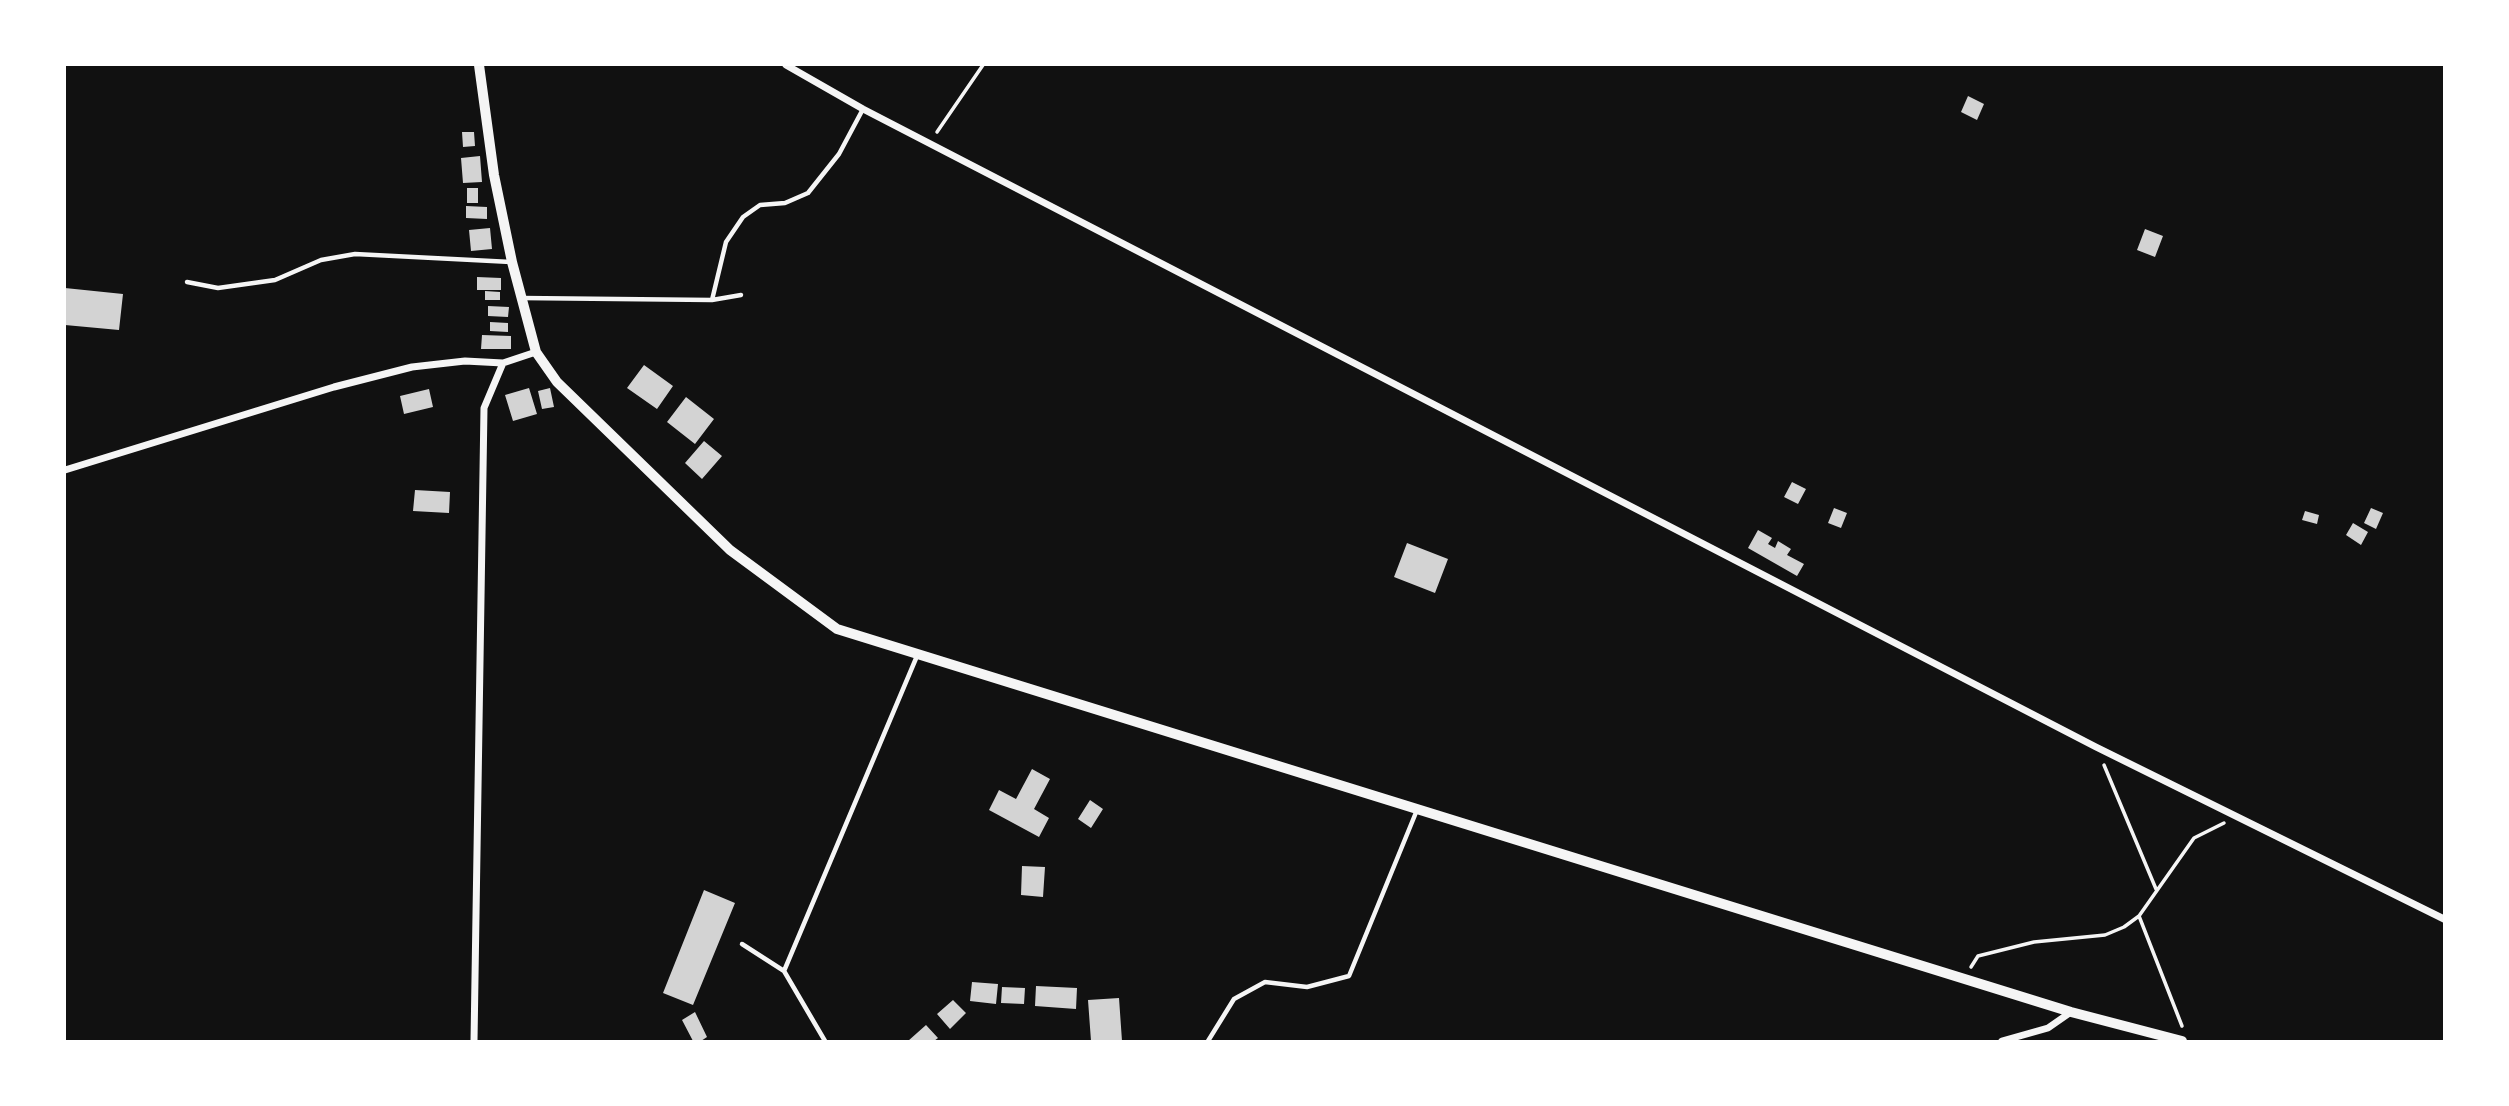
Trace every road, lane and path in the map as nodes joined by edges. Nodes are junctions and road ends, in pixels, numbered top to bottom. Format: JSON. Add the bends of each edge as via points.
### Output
{"nodes":[{"id":1,"x":479,"y":65,"type":"edge"},
{"id":2,"x":786,"y":65,"type":"edge"},
{"id":3,"x":983,"y":65,"type":"edge"},
{"id":4,"x":863,"y":109,"type":"junction"},
{"id":5,"x":929,"y":143,"type":"junction"},
{"id":6,"x":512,"y":262,"type":"junction"},
{"id":7,"x":187,"y":282,"type":"dead end"},
{"id":8,"x":741,"y":295,"type":"dead end"},
{"id":9,"x":520,"y":298,"type":"junction"},
{"id":10,"x":712,"y":300,"type":"junction"},
{"id":11,"x":536,"y":352,"type":"junction"},
{"id":12,"x":503,"y":363,"type":"junction"},
{"id":13,"x":65,"y":470,"type":"edge"},
{"id":14,"x":917,"y":656,"type":"junction"},
{"id":15,"x":2096,"y":747,"type":"junction"},
{"id":16,"x":1417,"y":809,"type":"junction"},
{"id":17,"x":2236,"y":816,"type":"junction"},
{"id":18,"x":2156,"y":889,"type":"junction"},
{"id":19,"x":2139,"y":916,"type":"junction"},
{"id":20,"x":2444,"y":919,"type":"edge"},
{"id":21,"x":742,"y":944,"type":"dead end"},
{"id":22,"x":784,"y":971,"type":"junction"},
{"id":23,"x":1964,"y":978,"type":"junction"},
{"id":24,"x":2070,"y":1012,"type":"junction"},
{"id":25,"x":2183,"y":1029,"type":"dead end"},
{"id":26,"x":474,"y":1041,"type":"edge"},
{"id":27,"x":825,"y":1041,"type":"edge"},
{"id":28,"x":1208,"y":1041,"type":"edge"},
{"id":29,"x":2002,"y":1041,"type":"edge"},
{"id":30,"x":2182,"y":1041,"type":"edge"}],
"edges":[{"from":1,"to":6,"type":"street"},
{"from":2,"to":4,"type":"street"},
{"from":3,"to":5,"type":"path"},
{"from":4,"to":5,"type":"street"},
{"from":4,"to":10,"type":"lane","via":[[839,154],[808,193],[785,203],[760,205],[743,217],[726,242]]},
{"from":5,"to":15,"type":"street"},
{"from":6,"to":7,"type":"lane","via":[[355,254],[321,260],[275,279],[218,288]]},
{"from":6,"to":9,"type":"street"},
{"from":8,"to":10,"type":"lane"},
{"from":9,"to":10,"type":"lane"},
{"from":9,"to":11,"type":"street"},
{"from":11,"to":12,"type":"street"},
{"from":11,"to":14,"type":"street","via":[[557,382],[730,550],[837,629]]},
{"from":12,"to":13,"type":"street","via":[[412,367]]},
{"from":12,"to":26,"type":"street","via":[[484,408]]},
{"from":14,"to":16,"type":"street"},
{"from":14,"to":22,"type":"lane"},
{"from":15,"to":17,"type":"street"},
{"from":15,"to":18,"type":"path"},
{"from":16,"to":23,"type":"street"},
{"from":16,"to":28,"type":"lane","via":[[1349,976],[1307,987],[1265,982],[1234,999]]},
{"from":17,"to":18,"type":"path","via":[[2194,838]]},
{"from":17,"to":20,"type":"street"},
{"from":18,"to":19,"type":"path"},
{"from":19,"to":23,"type":"path","via":[[2105,935],[2034,942],[1978,956]]},
{"from":19,"to":25,"type":"path"},
{"from":21,"to":22,"type":"lane"},
{"from":22,"to":27,"type":"lane"},
{"from":23,"to":24,"type":"street"},
{"from":24,"to":29,"type":"street","via":[[2048,1028]]},
{"from":24,"to":30,"type":"street"}]}
